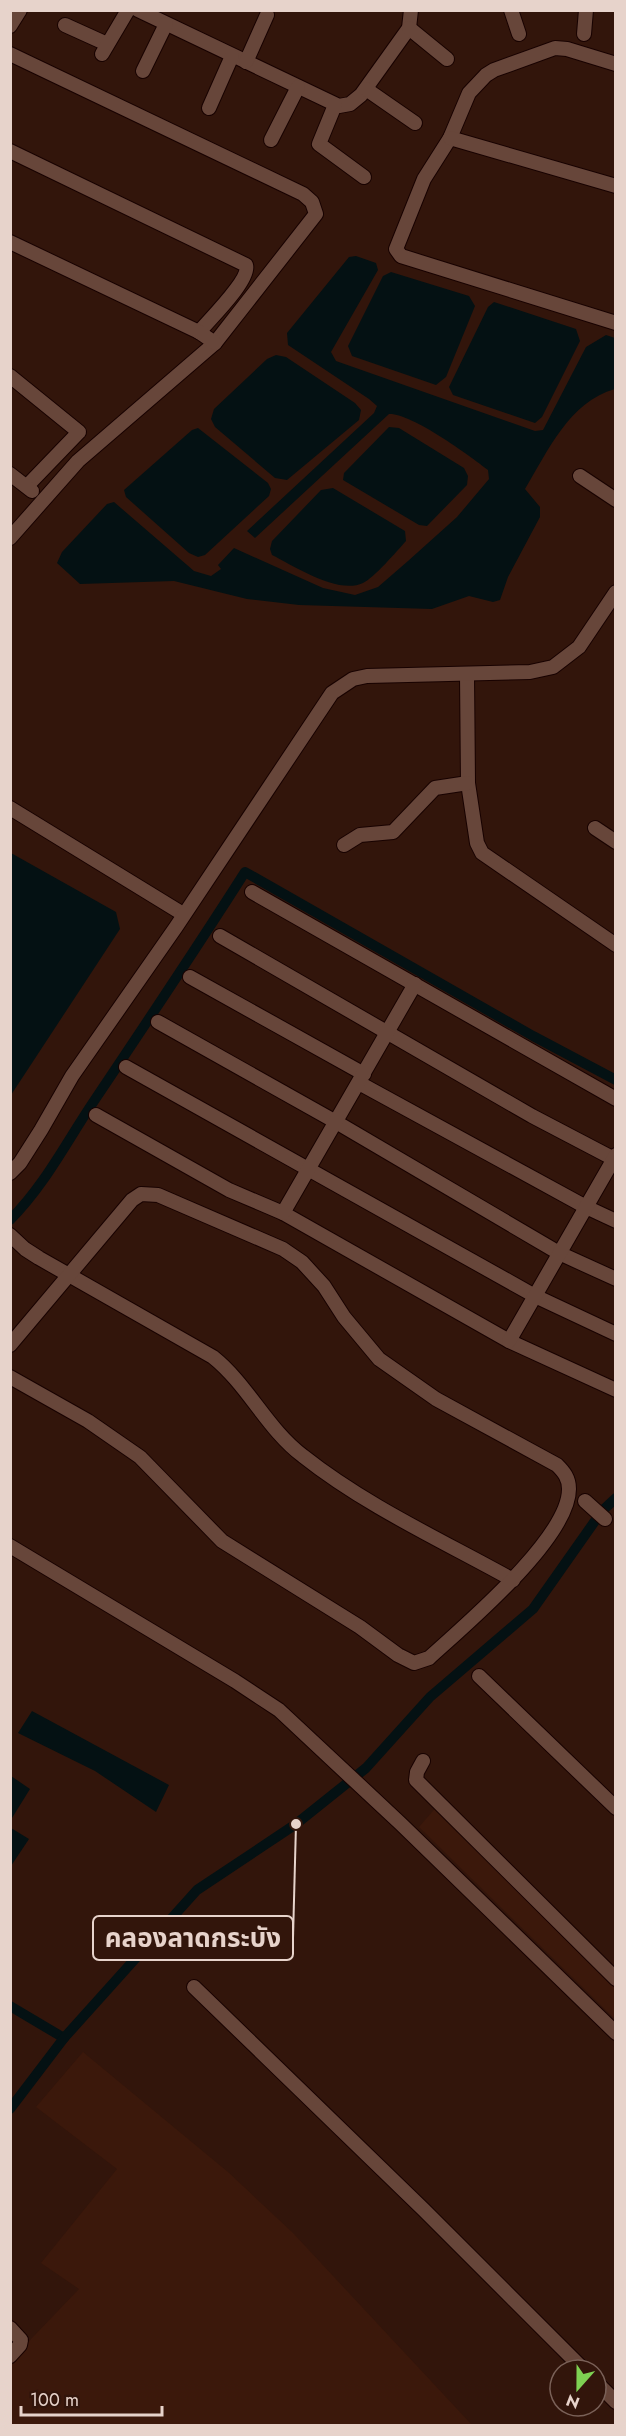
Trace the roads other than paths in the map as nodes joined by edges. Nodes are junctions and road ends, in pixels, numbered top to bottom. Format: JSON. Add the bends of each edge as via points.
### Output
{"nodes":[{"id":1,"x":20,"y":10,"type":"edge"},
{"id":2,"x":128,"y":10,"type":"edge"},
{"id":3,"x":138,"y":10,"type":"edge"},
{"id":4,"x":411,"y":10,"type":"edge"},
{"id":5,"x":511,"y":10,"type":"edge"},
{"id":6,"x":586,"y":10,"type":"edge"},
{"id":7,"x":267,"y":15,"type":"dead end"},
{"id":8,"x":165,"y":24,"type":"junction"},
{"id":9,"x":65,"y":25,"type":"dead end"},
{"id":10,"x":10,"y":26,"type":"edge"},
{"id":11,"x":409,"y":28,"type":"junction"},
{"id":12,"x":519,"y":34,"type":"dead end"},
{"id":13,"x":584,"y":34,"type":"dead end"},
{"id":14,"x":10,"y":54,"type":"edge"},
{"id":15,"x":232,"y":56,"type":"junction"},
{"id":16,"x":447,"y":59,"type":"dead end"},
{"id":17,"x":246,"y":62,"type":"junction"},
{"id":18,"x":615,"y":64,"type":"edge"},
{"id":19,"x":143,"y":71,"type":"dead end"},
{"id":20,"x":298,"y":87,"type":"junction"},
{"id":21,"x":366,"y":89,"type":"junction"},
{"id":22,"x":335,"y":105,"type":"junction"},
{"id":23,"x":209,"y":108,"type":"dead end"},
{"id":24,"x":416,"y":123,"type":"dead end"},
{"id":25,"x":450,"y":138,"type":"junction"},
{"id":26,"x":271,"y":140,"type":"dead end"},
{"id":27,"x":10,"y":151,"type":"edge"},
{"id":28,"x":364,"y":177,"type":"dead end"},
{"id":29,"x":615,"y":186,"type":"edge"},
{"id":30,"x":10,"y":242,"type":"edge"},
{"id":31,"x":615,"y":323,"type":"edge"},
{"id":32,"x":199,"y":332,"type":"junction"},
{"id":33,"x":216,"y":343,"type":"junction"},
{"id":34,"x":10,"y":376,"type":"edge"},
{"id":35,"x":10,"y":474,"type":"edge"},
{"id":36,"x":580,"y":476,"type":"dead end"},
{"id":37,"x":27,"y":486,"type":"junction"},
{"id":38,"x":42,"y":500,"type":"junction"},
{"id":39,"x":615,"y":500,"type":"edge"},
{"id":40,"x":10,"y":538,"type":"edge"},
{"id":41,"x":615,"y":592,"type":"edge"},
{"id":42,"x":467,"y":675,"type":"junction"},
{"id":43,"x":468,"y":783,"type":"junction"},
{"id":44,"x":10,"y":808,"type":"edge"},
{"id":45,"x":595,"y":828,"type":"dead end"},
{"id":46,"x":615,"y":842,"type":"edge"},
{"id":47,"x":344,"y":845,"type":"dead end"},
{"id":48,"x":252,"y":892,"type":"dead end"},
{"id":49,"x":183,"y":914,"type":"junction"},
{"id":50,"x":220,"y":936,"type":"dead end"},
{"id":51,"x":615,"y":945,"type":"edge"},
{"id":52,"x":190,"y":977,"type":"dead end"},
{"id":53,"x":414,"y":984,"type":"junction"},
{"id":54,"x":158,"y":1022,"type":"dead end"},
{"id":55,"x":388,"y":1033,"type":"junction"},
{"id":56,"x":126,"y":1067,"type":"dead end"},
{"id":57,"x":362,"y":1078,"type":"junction"},
{"id":58,"x":615,"y":1099,"type":"edge"},
{"id":59,"x":96,"y":1114,"type":"dead end"},
{"id":60,"x":336,"y":1122,"type":"junction"},
{"id":61,"x":615,"y":1158,"type":"edge"},
{"id":62,"x":309,"y":1169,"type":"junction"},
{"id":63,"x":10,"y":1173,"type":"edge"},
{"id":64,"x":586,"y":1208,"type":"junction"},
{"id":65,"x":283,"y":1213,"type":"junction"},
{"id":66,"x":615,"y":1221,"type":"edge"},
{"id":67,"x":11,"y":1236,"type":"edge"},
{"id":68,"x":559,"y":1253,"type":"junction"},
{"id":69,"x":69,"y":1273,"type":"junction"},
{"id":70,"x":615,"y":1279,"type":"edge"},
{"id":71,"x":535,"y":1296,"type":"junction"},
{"id":72,"x":615,"y":1334,"type":"edge"},
{"id":73,"x":509,"y":1341,"type":"junction"},
{"id":74,"x":10,"y":1345,"type":"edge"},
{"id":75,"x":10,"y":1377,"type":"edge"},
{"id":76,"x":615,"y":1390,"type":"edge"},
{"id":77,"x":585,"y":1501,"type":"dead end"},
{"id":78,"x":604,"y":1519,"type":"dead end"},
{"id":79,"x":10,"y":1546,"type":"edge"},
{"id":80,"x":513,"y":1580,"type":"junction"},
{"id":81,"x":479,"y":1676,"type":"dead end"},
{"id":82,"x":423,"y":1761,"type":"dead end"},
{"id":83,"x":615,"y":1808,"type":"edge"},
{"id":84,"x":615,"y":1979,"type":"edge"},
{"id":85,"x":194,"y":1987,"type":"dead end"},
{"id":86,"x":615,"y":2033,"type":"edge"},
{"id":87,"x":10,"y":2328,"type":"edge"},
{"id":88,"x":10,"y":2356,"type":"edge"},
{"id":89,"x":572,"y":2358,"type":"edge"}],
"edges":[{"from":1,"to":10,"type":"street"},
{"from":2,"to":9,"type":"street","via":[[104,49]]},
{"from":3,"to":8,"type":"street"},
{"from":4,"to":11,"type":"street"},
{"from":5,"to":12,"type":"street"},
{"from":6,"to":13,"type":"street"},
{"from":7,"to":17,"type":"street"},
{"from":8,"to":15,"type":"street"},
{"from":8,"to":19,"type":"street"},
{"from":11,"to":16,"type":"street"},
{"from":11,"to":21,"type":"street"},
{"from":14,"to":33,"type":"street","via":[[303,194],[312,202],[316,209],[313,221]]},
{"from":15,"to":17,"type":"street"},
{"from":15,"to":23,"type":"street"},
{"from":17,"to":20,"type":"street"},
{"from":18,"to":25,"type":"street","via":[[559,48],[494,70],[469,93]]},
{"from":20,"to":22,"type":"street"},
{"from":20,"to":26,"type":"street"},
{"from":21,"to":22,"type":"street","via":[[350,104]]},
{"from":21,"to":24,"type":"street"},
{"from":22,"to":28,"type":"street","via":[[319,144]]},
{"from":25,"to":29,"type":"street"},
{"from":25,"to":31,"type":"street","via":[[424,179],[396,246],[399,254]]},
{"from":27,"to":32,"type":"street","via":[[246,265],[247,274]]},
{"from":30,"to":32,"type":"street"},
{"from":32,"to":33,"type":"street"},
{"from":33,"to":38,"type":"street","via":[[78,461]]},
{"from":34,"to":37,"type":"street","via":[[79,432]]},
{"from":35,"to":37,"type":"street"},
{"from":36,"to":39,"type":"street"},
{"from":37,"to":38,"type":"street"},
{"from":38,"to":40,"type":"street"},
{"from":41,"to":42,"type":"street","via":[[579,647],[553,668]]},
{"from":42,"to":43,"type":"street"},
{"from":42,"to":49,"type":"street","via":[[367,676],[353,679],[332,693]]},
{"from":43,"to":47,"type":"street","via":[[435,788],[399,829],[360,835]]},
{"from":43,"to":51,"type":"street","via":[[482,853]]},
{"from":44,"to":49,"type":"street"},
{"from":45,"to":46,"type":"street"},
{"from":48,"to":53,"type":"street"},
{"from":49,"to":63,"type":"street","via":[[77,1067],[41,1130]]},
{"from":50,"to":55,"type":"street"},
{"from":52,"to":57,"type":"street"},
{"from":53,"to":55,"type":"street"},
{"from":53,"to":58,"type":"street"},
{"from":54,"to":60,"type":"street"},
{"from":55,"to":57,"type":"street"},
{"from":55,"to":61,"type":"street","via":[[532,1116]]},
{"from":56,"to":62,"type":"street"},
{"from":57,"to":60,"type":"street"},
{"from":57,"to":64,"type":"street"},
{"from":59,"to":65,"type":"street","via":[[229,1190]]},
{"from":60,"to":62,"type":"street"},
{"from":60,"to":68,"type":"street"},
{"from":61,"to":64,"type":"street"},
{"from":62,"to":65,"type":"street"},
{"from":62,"to":71,"type":"street"},
{"from":64,"to":66,"type":"street"},
{"from":64,"to":68,"type":"street"},
{"from":65,"to":73,"type":"street"},
{"from":67,"to":69,"type":"street","via":[[32,1254]]},
{"from":68,"to":70,"type":"street"},
{"from":68,"to":71,"type":"street"},
{"from":69,"to":74,"type":"street"},
{"from":69,"to":80,"type":"street","via":[[229,1370],[301,1455],[352,1490]]},
{"from":69,"to":80,"type":"street","via":[[141,1194],[158,1195],[293,1255],[324,1286],[379,1359],[436,1399],[566,1473],[569,1490],[564,1510]]},
{"from":71,"to":72,"type":"street"},
{"from":71,"to":73,"type":"street"},
{"from":73,"to":76,"type":"street"},
{"from":75,"to":80,"type":"street","via":[[88,1421],[140,1457],[222,1541],[414,1664],[429,1658]]},
{"from":77,"to":78,"type":"street"},
{"from":79,"to":86,"type":"street","via":[[261,1698],[299,1727]]},
{"from":81,"to":83,"type":"street"},
{"from":82,"to":84,"type":"street","via":[[416,1780]]},
{"from":85,"to":89,"type":"street"},
{"from":87,"to":88,"type":"street","via":[[21,2340]]}]}
